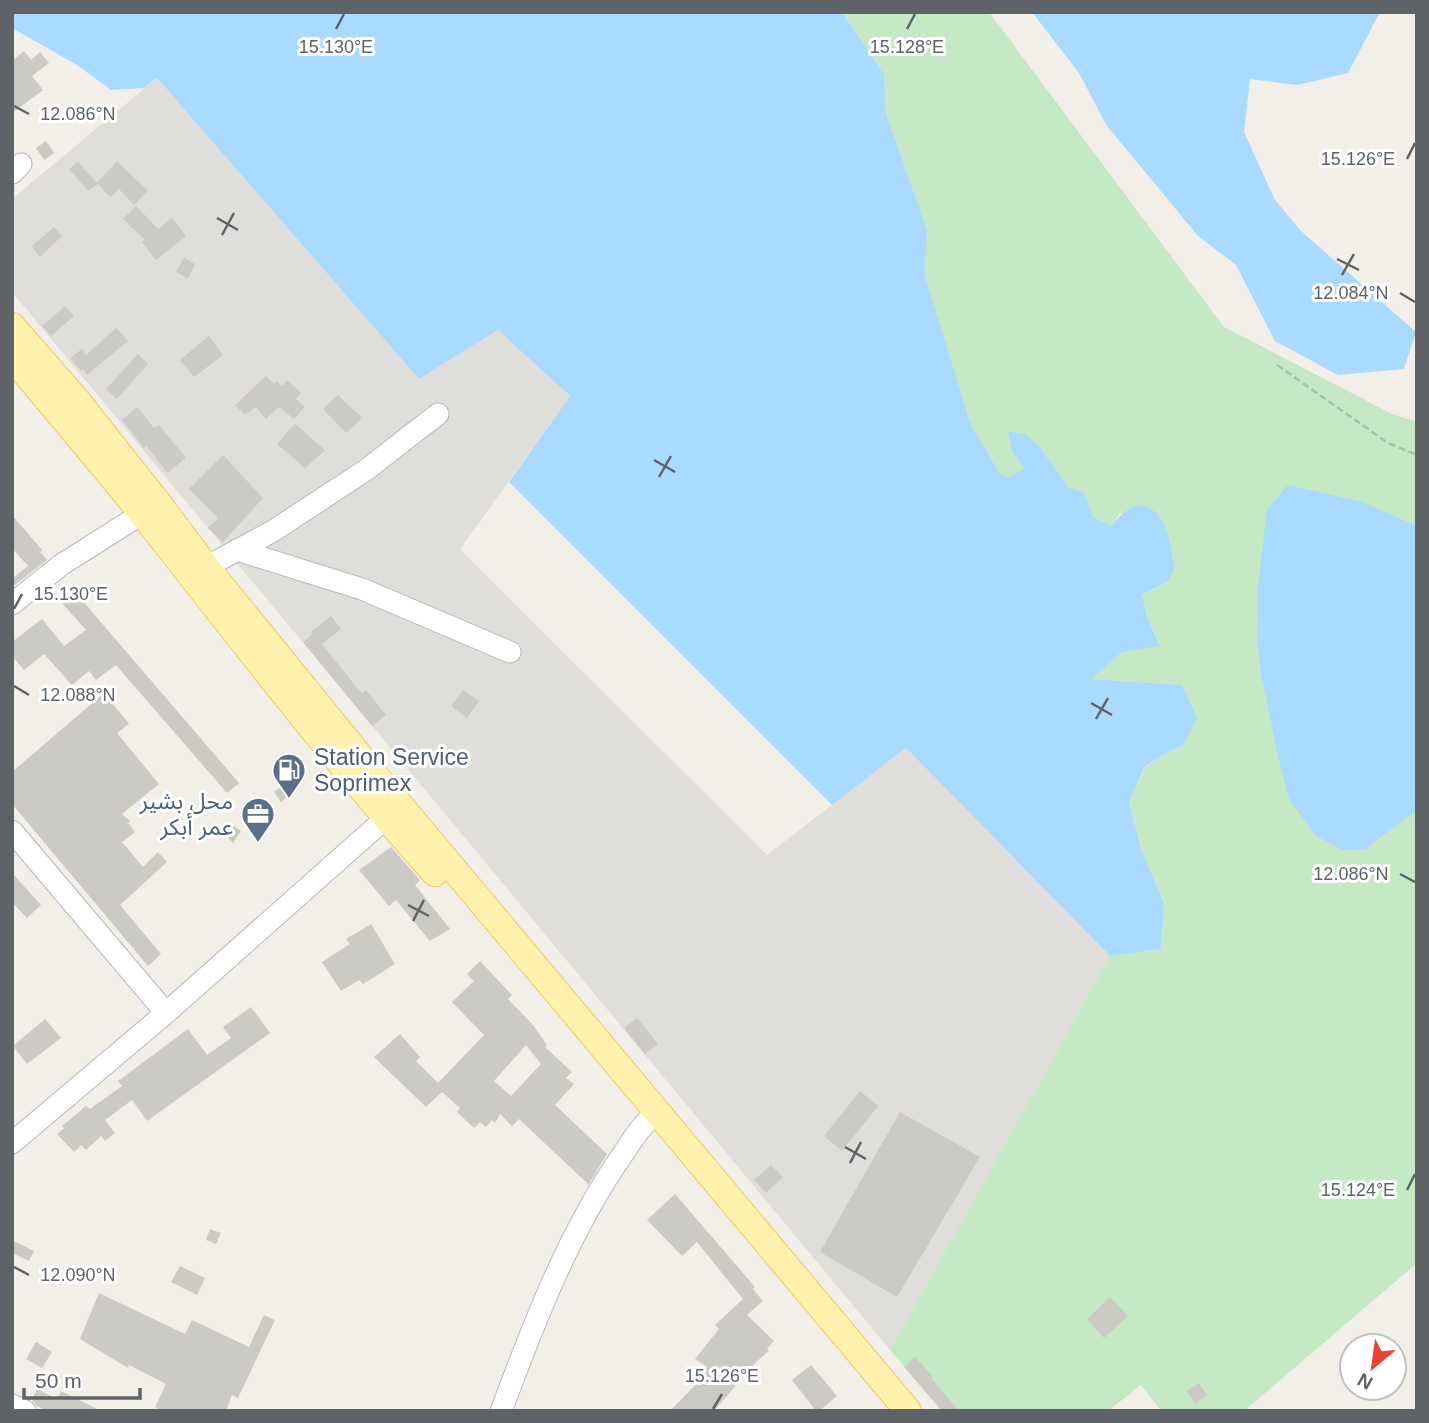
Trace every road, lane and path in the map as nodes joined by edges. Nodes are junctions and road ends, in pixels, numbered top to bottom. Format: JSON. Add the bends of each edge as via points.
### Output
{"nodes":[{"id":1,"x":12,"y":326,"type":"edge"},
{"id":2,"x":12,"y":357,"type":"edge"},
{"id":3,"x":1277,"y":365,"type":"dead end"},
{"id":4,"x":438,"y":414,"type":"dead end"},
{"id":5,"x":1417,"y":455,"type":"edge"},
{"id":6,"x":150,"y":509,"type":"junction"},
{"id":7,"x":237,"y":551,"type":"junction"},
{"id":8,"x":206,"y":567,"type":"junction"},
{"id":9,"x":12,"y":604,"type":"edge"},
{"id":10,"x":510,"y":652,"type":"dead end"},
{"id":11,"x":386,"y":818,"type":"junction"},
{"id":12,"x":12,"y":831,"type":"edge"},
{"id":13,"x":166,"y":1013,"type":"junction"},
{"id":14,"x":651,"y":1116,"type":"junction"},
{"id":15,"x":12,"y":1143,"type":"edge"},
{"id":16,"x":12,"y":1405,"type":"edge"},
{"id":17,"x":24,"y":1411,"type":"edge"},
{"id":18,"x":501,"y":1411,"type":"edge"},
{"id":19,"x":886,"y":1411,"type":"edge"},
{"id":20,"x":908,"y":1411,"type":"edge"}],
"edges":[{"from":1,"to":6,"type":"main road","via":[[75,398]]},
{"from":2,"to":6,"type":"main road"},
{"from":3,"to":5,"type":"path","via":[[1388,443]]},
{"from":4,"to":7,"type":"street","via":[[366,470]]},
{"from":6,"to":8,"type":"main road"},
{"from":6,"to":9,"type":"street","via":[[61,565]]},
{"from":6,"to":11,"type":"main road","via":[[233,631]]},
{"from":7,"to":8,"type":"street"},
{"from":7,"to":10,"type":"street","via":[[362,589]]},
{"from":8,"to":14,"type":"main road"},
{"from":11,"to":13,"type":"street"},
{"from":11,"to":14,"type":"main road"},
{"from":12,"to":13,"type":"street"},
{"from":13,"to":15,"type":"street"},
{"from":14,"to":18,"type":"street","via":[[576,1230]]},
{"from":14,"to":19,"type":"main road"},
{"from":14,"to":20,"type":"main road"},
{"from":16,"to":17,"type":"street"}]}
